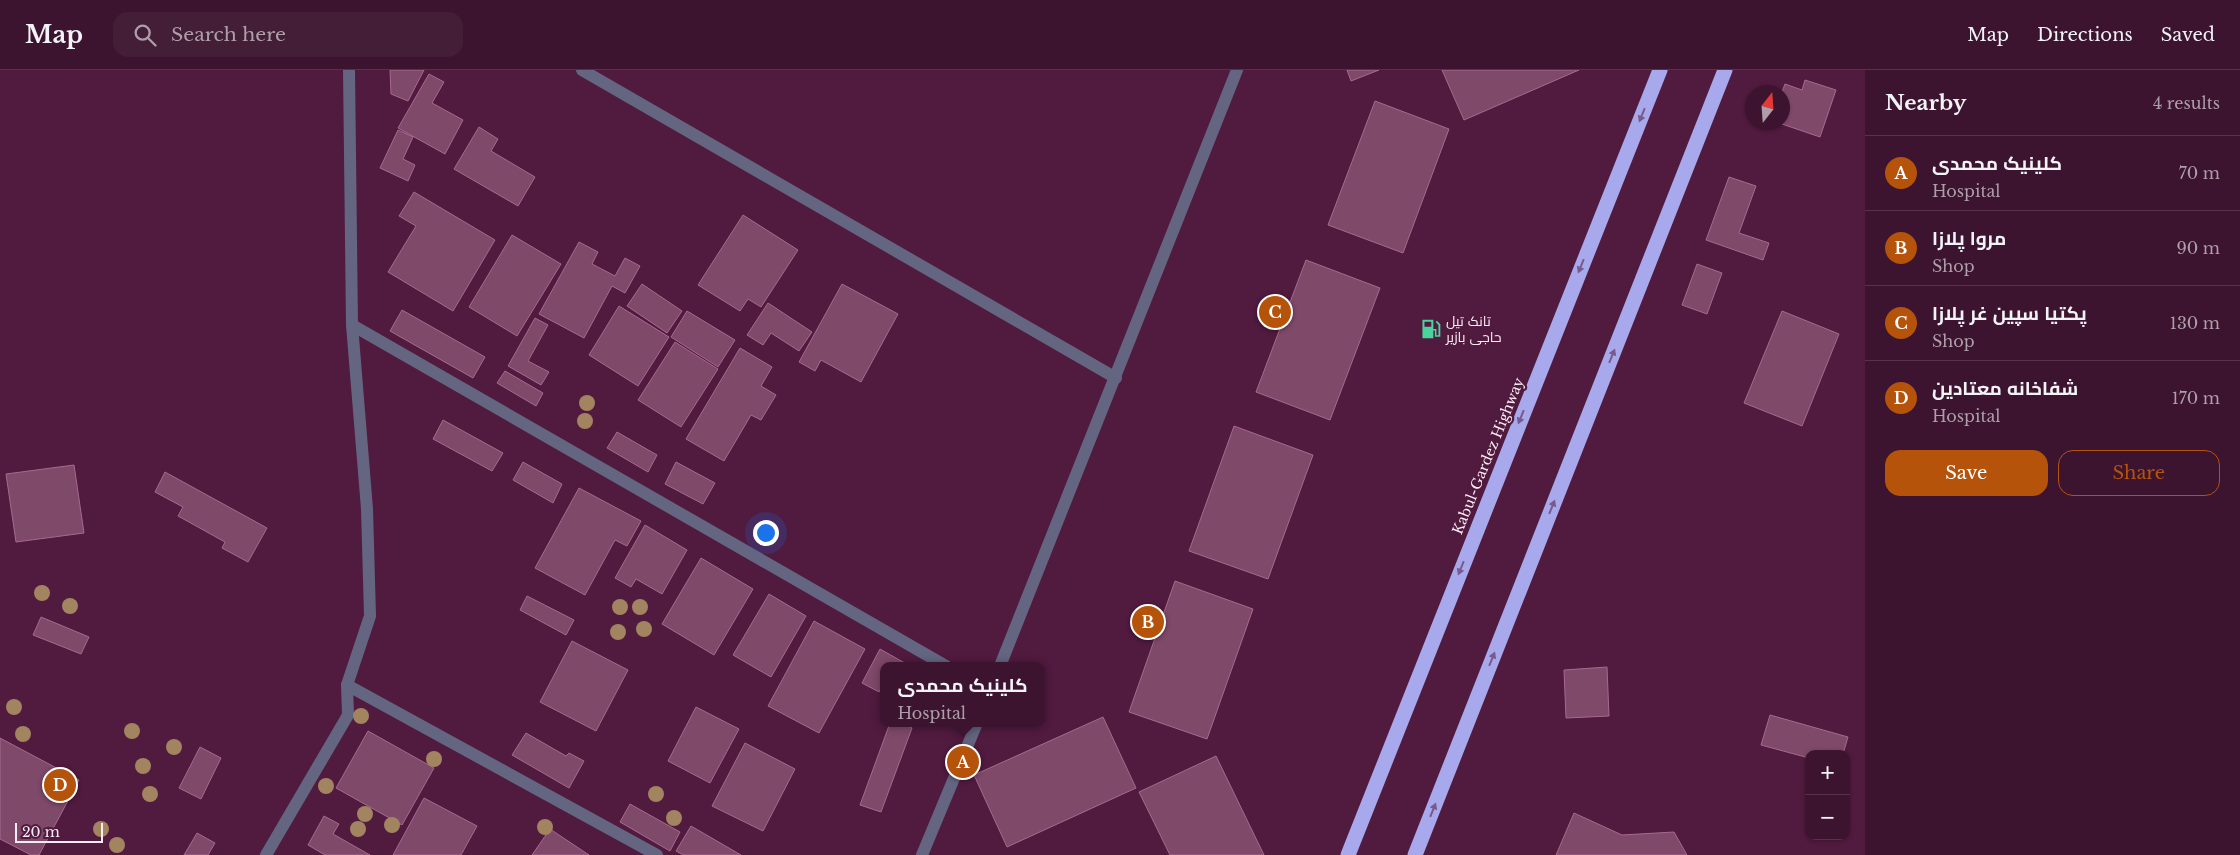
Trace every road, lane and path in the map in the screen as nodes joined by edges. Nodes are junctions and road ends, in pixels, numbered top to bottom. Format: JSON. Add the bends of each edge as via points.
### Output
{"nodes":[{"id":1,"x":348,"y":70,"type":"edge"},
{"id":2,"x":582,"y":70,"type":"edge"},
{"id":3,"x":1238,"y":70,"type":"edge"},
{"id":4,"x":1660,"y":70,"type":"edge"},
{"id":5,"x":1725,"y":70,"type":"edge"},
{"id":6,"x":352,"y":325,"type":"junction"},
{"id":7,"x":1116,"y":378,"type":"junction"},
{"id":8,"x":939,"y":662,"type":"edge"},
{"id":9,"x":1002,"y":662,"type":"edge"},
{"id":10,"x":347,"y":685,"type":"junction"},
{"id":11,"x":974,"y":727,"type":"edge"},
{"id":12,"x":266,"y":855,"type":"edge"},
{"id":13,"x":657,"y":855,"type":"edge"},
{"id":14,"x":922,"y":855,"type":"edge"},
{"id":15,"x":1348,"y":855,"type":"edge"},
{"id":16,"x":1415,"y":855,"type":"edge"}],
"edges":[{"from":1,"to":6,"type":"street"},
{"from":2,"to":7,"type":"street"},
{"from":3,"to":7,"type":"street"},
{"from":4,"to":15,"type":"highway","name":"Kabul-Gardez Highway","one_way":true},
{"from":16,"to":5,"type":"highway","one_way":true},
{"from":6,"to":8,"type":"street"},
{"from":6,"to":10,"type":"street","via":[[367,510],[370,616]]},
{"from":7,"to":9,"type":"street"},
{"from":10,"to":12,"type":"street","via":[[348,715]]},
{"from":10,"to":13,"type":"street"},
{"from":11,"to":14,"type":"street"}]}
